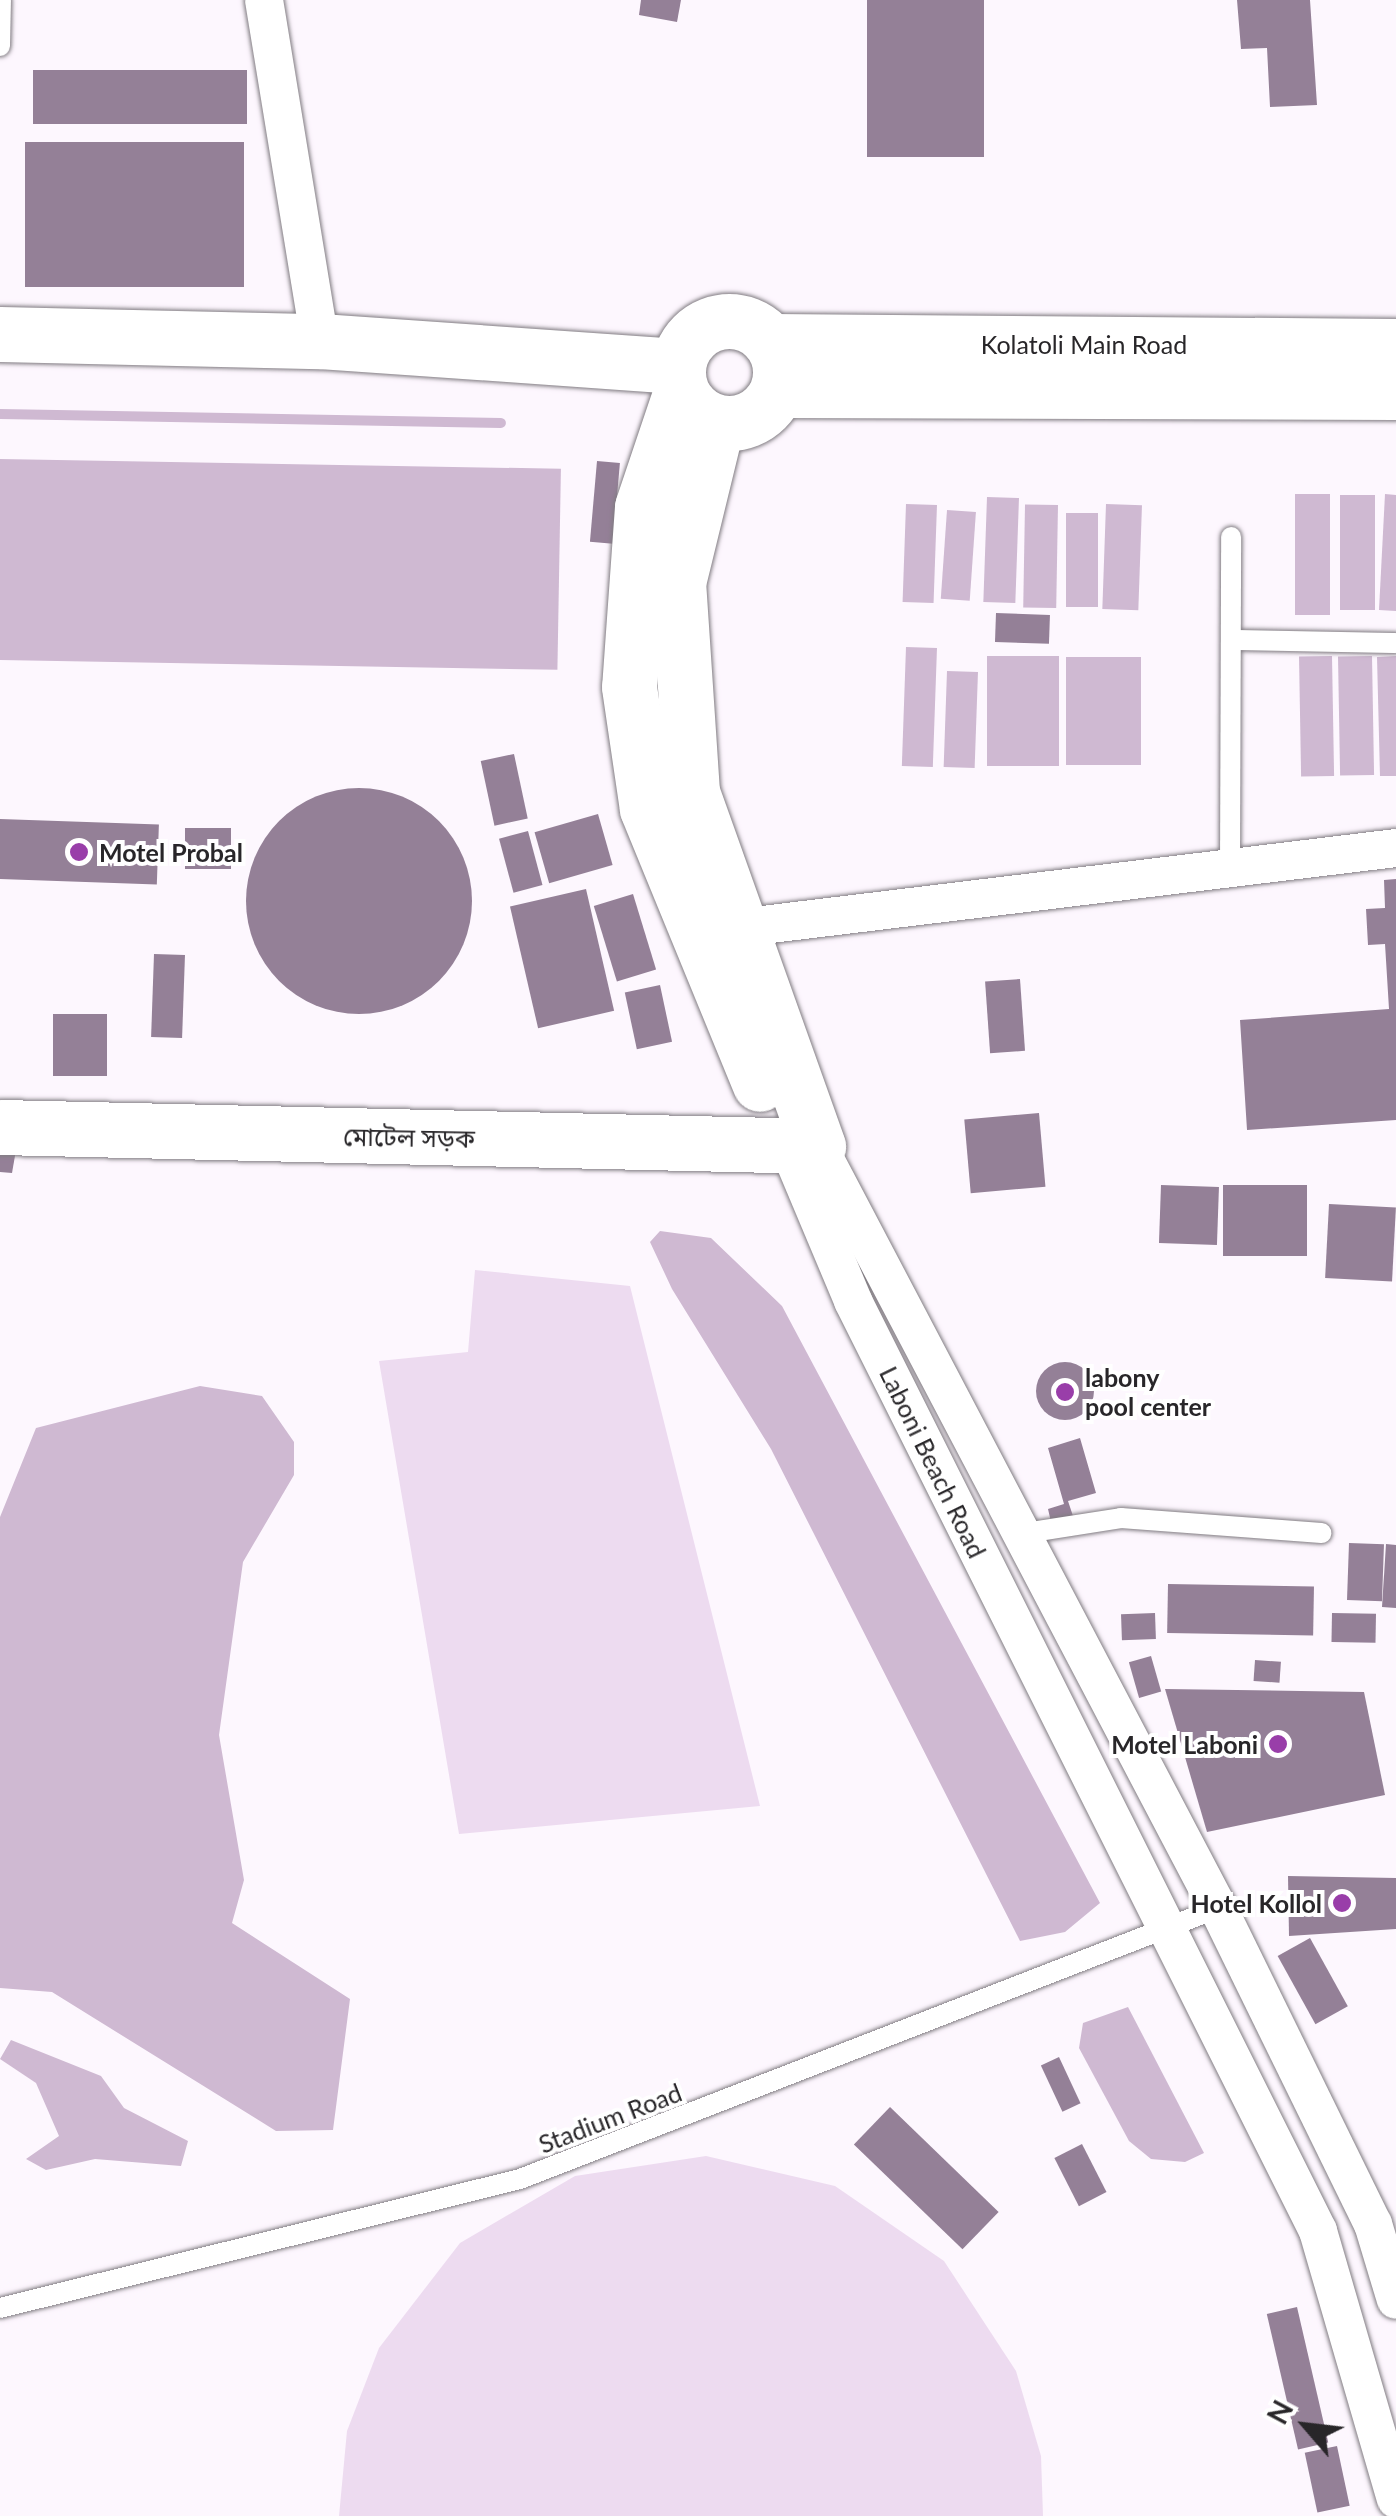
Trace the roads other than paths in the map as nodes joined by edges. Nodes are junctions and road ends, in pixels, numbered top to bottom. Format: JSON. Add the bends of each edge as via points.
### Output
{"nodes":[{"id":1,"x":0,"y":0,"type":"edge"},
{"id":2,"x":264,"y":0,"type":"edge"},
{"id":3,"x":0,"y":46,"type":"edge"},
{"id":4,"x":0,"y":334,"type":"edge"},
{"id":5,"x":320,"y":341,"type":"junction"},
{"id":6,"x":1396,"y":346,"type":"edge"},
{"id":7,"x":774,"y":366,"type":"junction"},
{"id":8,"x":1282,"y":368,"type":"junction"},
{"id":9,"x":1396,"y":392,"type":"edge"},
{"id":10,"x":692,"y":393,"type":"junction"},
{"id":11,"x":1231,"y":537,"type":"dead end"},
{"id":12,"x":1234,"y":640,"type":"junction"},
{"id":13,"x":1396,"y":642,"type":"edge"},
{"id":14,"x":1396,"y":848,"type":"edge"},
{"id":15,"x":1230,"y":867,"type":"junction"},
{"id":16,"x":738,"y":928,"type":"junction"},
{"id":17,"x":0,"y":1127,"type":"edge"},
{"id":18,"x":803,"y":1146,"type":"junction"},
{"id":19,"x":1321,"y":1533,"type":"dead end"},
{"id":20,"x":1019,"y":1534,"type":"junction"},
{"id":21,"x":1218,"y":1908,"type":"junction"},
{"id":22,"x":1164,"y":1928,"type":"junction"},
{"id":23,"x":1384,"y":2223,"type":"edge"},
{"id":24,"x":1318,"y":2231,"type":"junction"},
{"id":25,"x":1395,"y":2297,"type":"edge"},
{"id":26,"x":1341,"y":2306,"type":"junction"},
{"id":27,"x":0,"y":2308,"type":"edge"},
{"id":28,"x":1396,"y":2499,"type":"edge"}],
"edges":[{"from":1,"to":3,"type":"lane"},
{"from":2,"to":5,"type":"street"},
{"from":4,"to":5,"type":"main road"},
{"from":5,"to":10,"type":"main road"},
{"from":6,"to":8,"type":"main road","name":"Kolatoli Main Road"},
{"from":7,"to":8,"type":"main road","name":"Kolatoli Main Road"},
{"from":7,"to":10,"type":"main road","via":[[753,416]]},
{"from":7,"to":10,"type":"main road","name":"Kolatoli Main Road","via":[[753,325],[705,326]]},
{"from":8,"to":9,"type":"main road","name":"Kolatoli Main Road"},
{"from":10,"to":16,"type":"main road","name":"Laboni Beach Road","via":[[678,680],[692,792]]},
{"from":10,"to":18,"type":"main road","name":"Laboni Beach Road","via":[[642,507],[629,688],[647,809]]},
{"from":11,"to":12,"type":"lane"},
{"from":12,"to":13,"type":"lane"},
{"from":12,"to":15,"type":"lane"},
{"from":14,"to":15,"type":"street"},
{"from":15,"to":16,"type":"street"},
{"from":16,"to":18,"type":"main road","name":"Laboni Beach Road"},
{"from":17,"to":18,"type":"main road","name":"মোটেল সড়ক"},
{"from":18,"to":20,"type":"street","name":"Laboni Beach Road"},
{"from":18,"to":22,"type":"street","name":"Laboni Beach Road","via":[[853,1301]]},
{"from":19,"to":20,"type":"lane","via":[[1122,1518]]},
{"from":20,"to":21,"type":"street","name":"Laboni Beach Road"},
{"from":21,"to":22,"type":"lane","name":"Stadium Road"},
{"from":21,"to":23,"type":"street","name":"Laboni Beach Road"},
{"from":22,"to":24,"type":"street","name":"Laboni Beach Road"},
{"from":22,"to":27,"type":"lane","name":"Stadium Road","via":[[520,2179]]},
{"from":23,"to":24,"type":"street"},
{"from":23,"to":25,"type":"street","name":"Laboni Beach Road"},
{"from":24,"to":26,"type":"street","name":"Laboni Beach Road"},
{"from":25,"to":26,"type":"street"},
{"from":26,"to":28,"type":"street","name":"Laboni Beach Road"}]}
